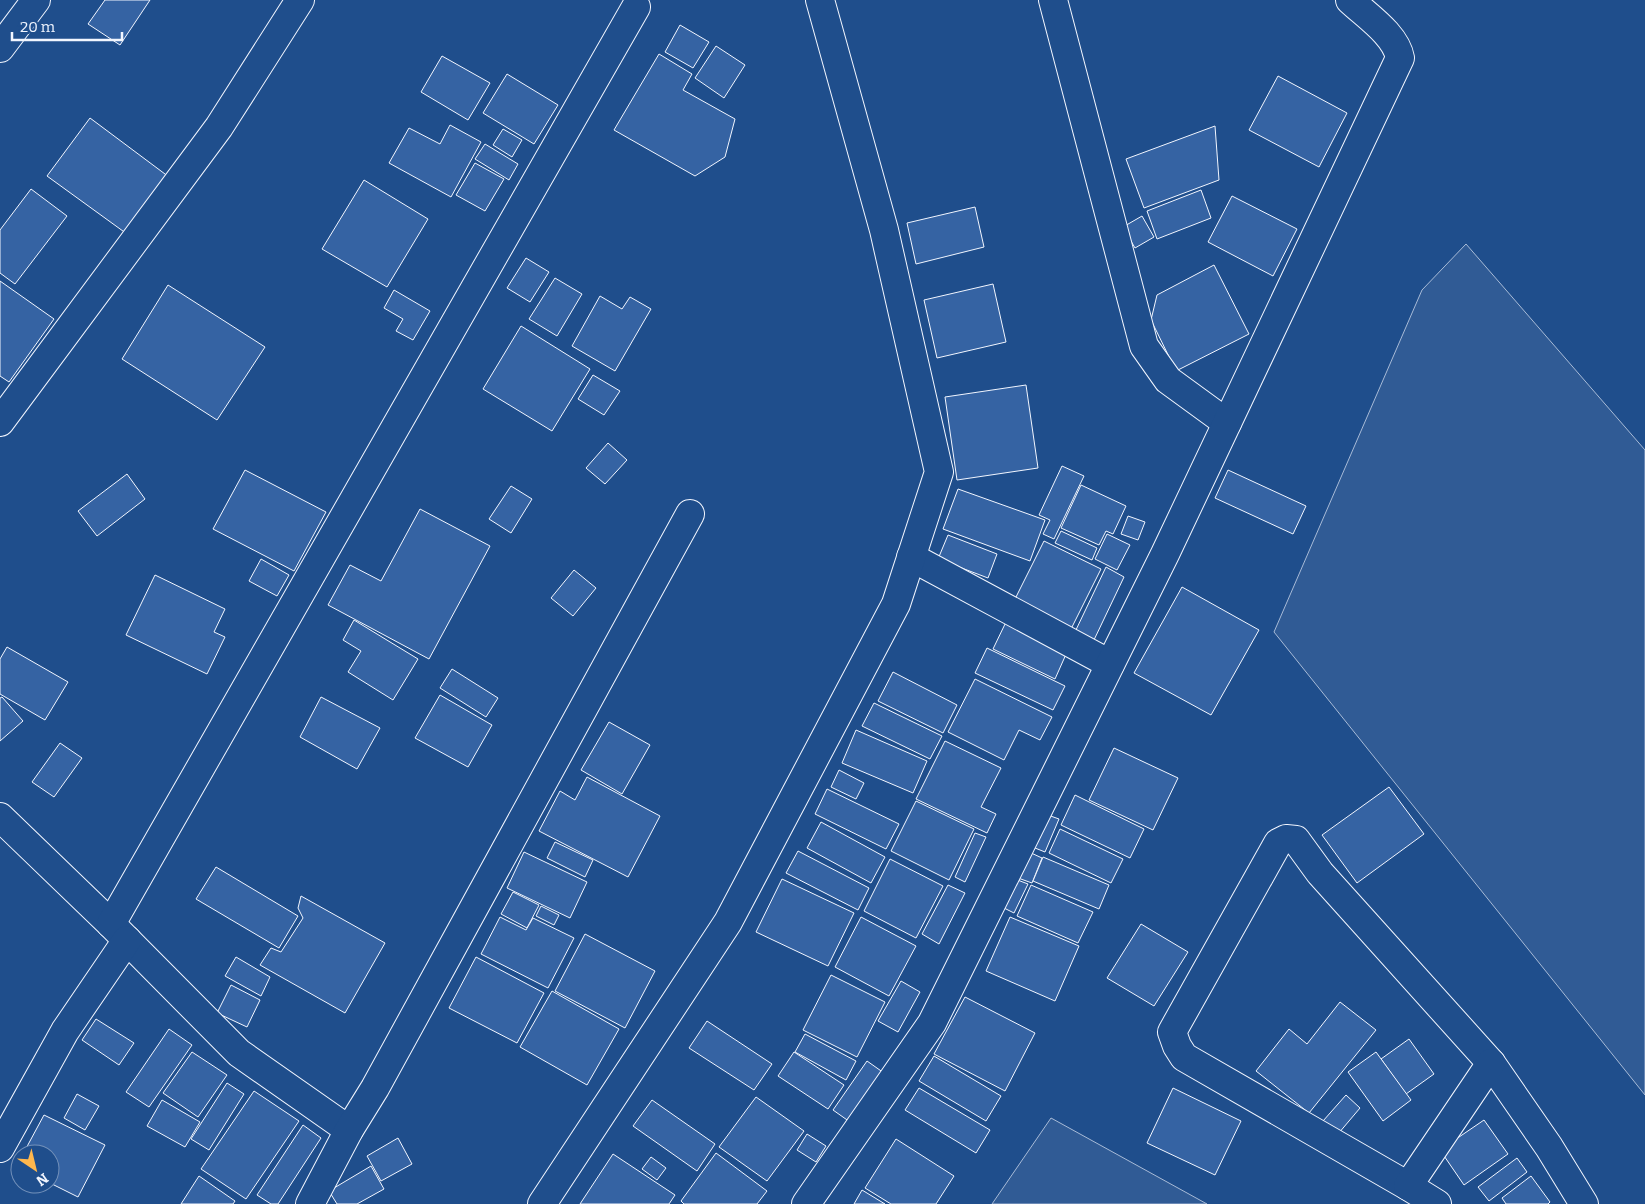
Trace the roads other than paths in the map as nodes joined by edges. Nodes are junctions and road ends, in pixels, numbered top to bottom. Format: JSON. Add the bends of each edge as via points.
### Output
{"nodes":[{"id":1,"x":36,"y":0,"type":"edge"},
{"id":2,"x":300,"y":0,"type":"edge"},
{"id":3,"x":820,"y":0,"type":"edge"},
{"id":4,"x":1053,"y":0,"type":"edge"},
{"id":5,"x":1350,"y":0,"type":"edge"},
{"id":6,"x":636,"y":7,"type":"dead end"},
{"id":7,"x":0,"y":48,"type":"edge"},
{"id":8,"x":0,"y":422,"type":"edge"},
{"id":9,"x":1227,"y":423,"type":"junction"},
{"id":10,"x":690,"y":514,"type":"dead end"},
{"id":11,"x":911,"y":557,"type":"junction"},
{"id":12,"x":1110,"y":664,"type":"junction"},
{"id":13,"x":0,"y":817,"type":"edge"},
{"id":14,"x":119,"y":932,"type":"junction"},
{"id":15,"x":1491,"y":1063,"type":"junction"},
{"id":16,"x":349,"y":1130,"type":"junction"},
{"id":17,"x":0,"y":1148,"type":"edge"},
{"id":18,"x":1408,"y":1186,"type":"junction"},
{"id":19,"x":310,"y":1204,"type":"edge"},
{"id":20,"x":542,"y":1204,"type":"edge"},
{"id":21,"x":806,"y":1204,"type":"edge"},
{"id":22,"x":1437,"y":1204,"type":"edge"},
{"id":23,"x":1584,"y":1204,"type":"edge"}],
"edges":[{"from":1,"to":7,"type":"street"},
{"from":2,"to":8,"type":"street","via":[[219,127]]},
{"from":3,"to":11,"type":"street","via":[[884,230],[939,472]]},
{"from":4,"to":9,"type":"street","via":[[1144,346],[1168,380]]},
{"from":5,"to":9,"type":"street","via":[[1391,39],[1400,58]]},
{"from":6,"to":14,"type":"street"},
{"from":9,"to":12,"type":"street"},
{"from":10,"to":16,"type":"street"},
{"from":11,"to":12,"type":"street"},
{"from":11,"to":20,"type":"street","via":[[896,604],[728,922]]},
{"from":12,"to":21,"type":"street","via":[[932,1023]]},
{"from":13,"to":14,"type":"street"},
{"from":14,"to":16,"type":"street","via":[[239,1053]]},
{"from":14,"to":17,"type":"street"},
{"from":15,"to":18,"type":"street"},
{"from":15,"to":18,"type":"street","via":[[1320,873],[1296,840],[1286,839],[1278,843],[1172,1032],[1177,1046],[1184,1057]]},
{"from":15,"to":23,"type":"street"},
{"from":16,"to":19,"type":"street"},
{"from":18,"to":22,"type":"street"}]}
